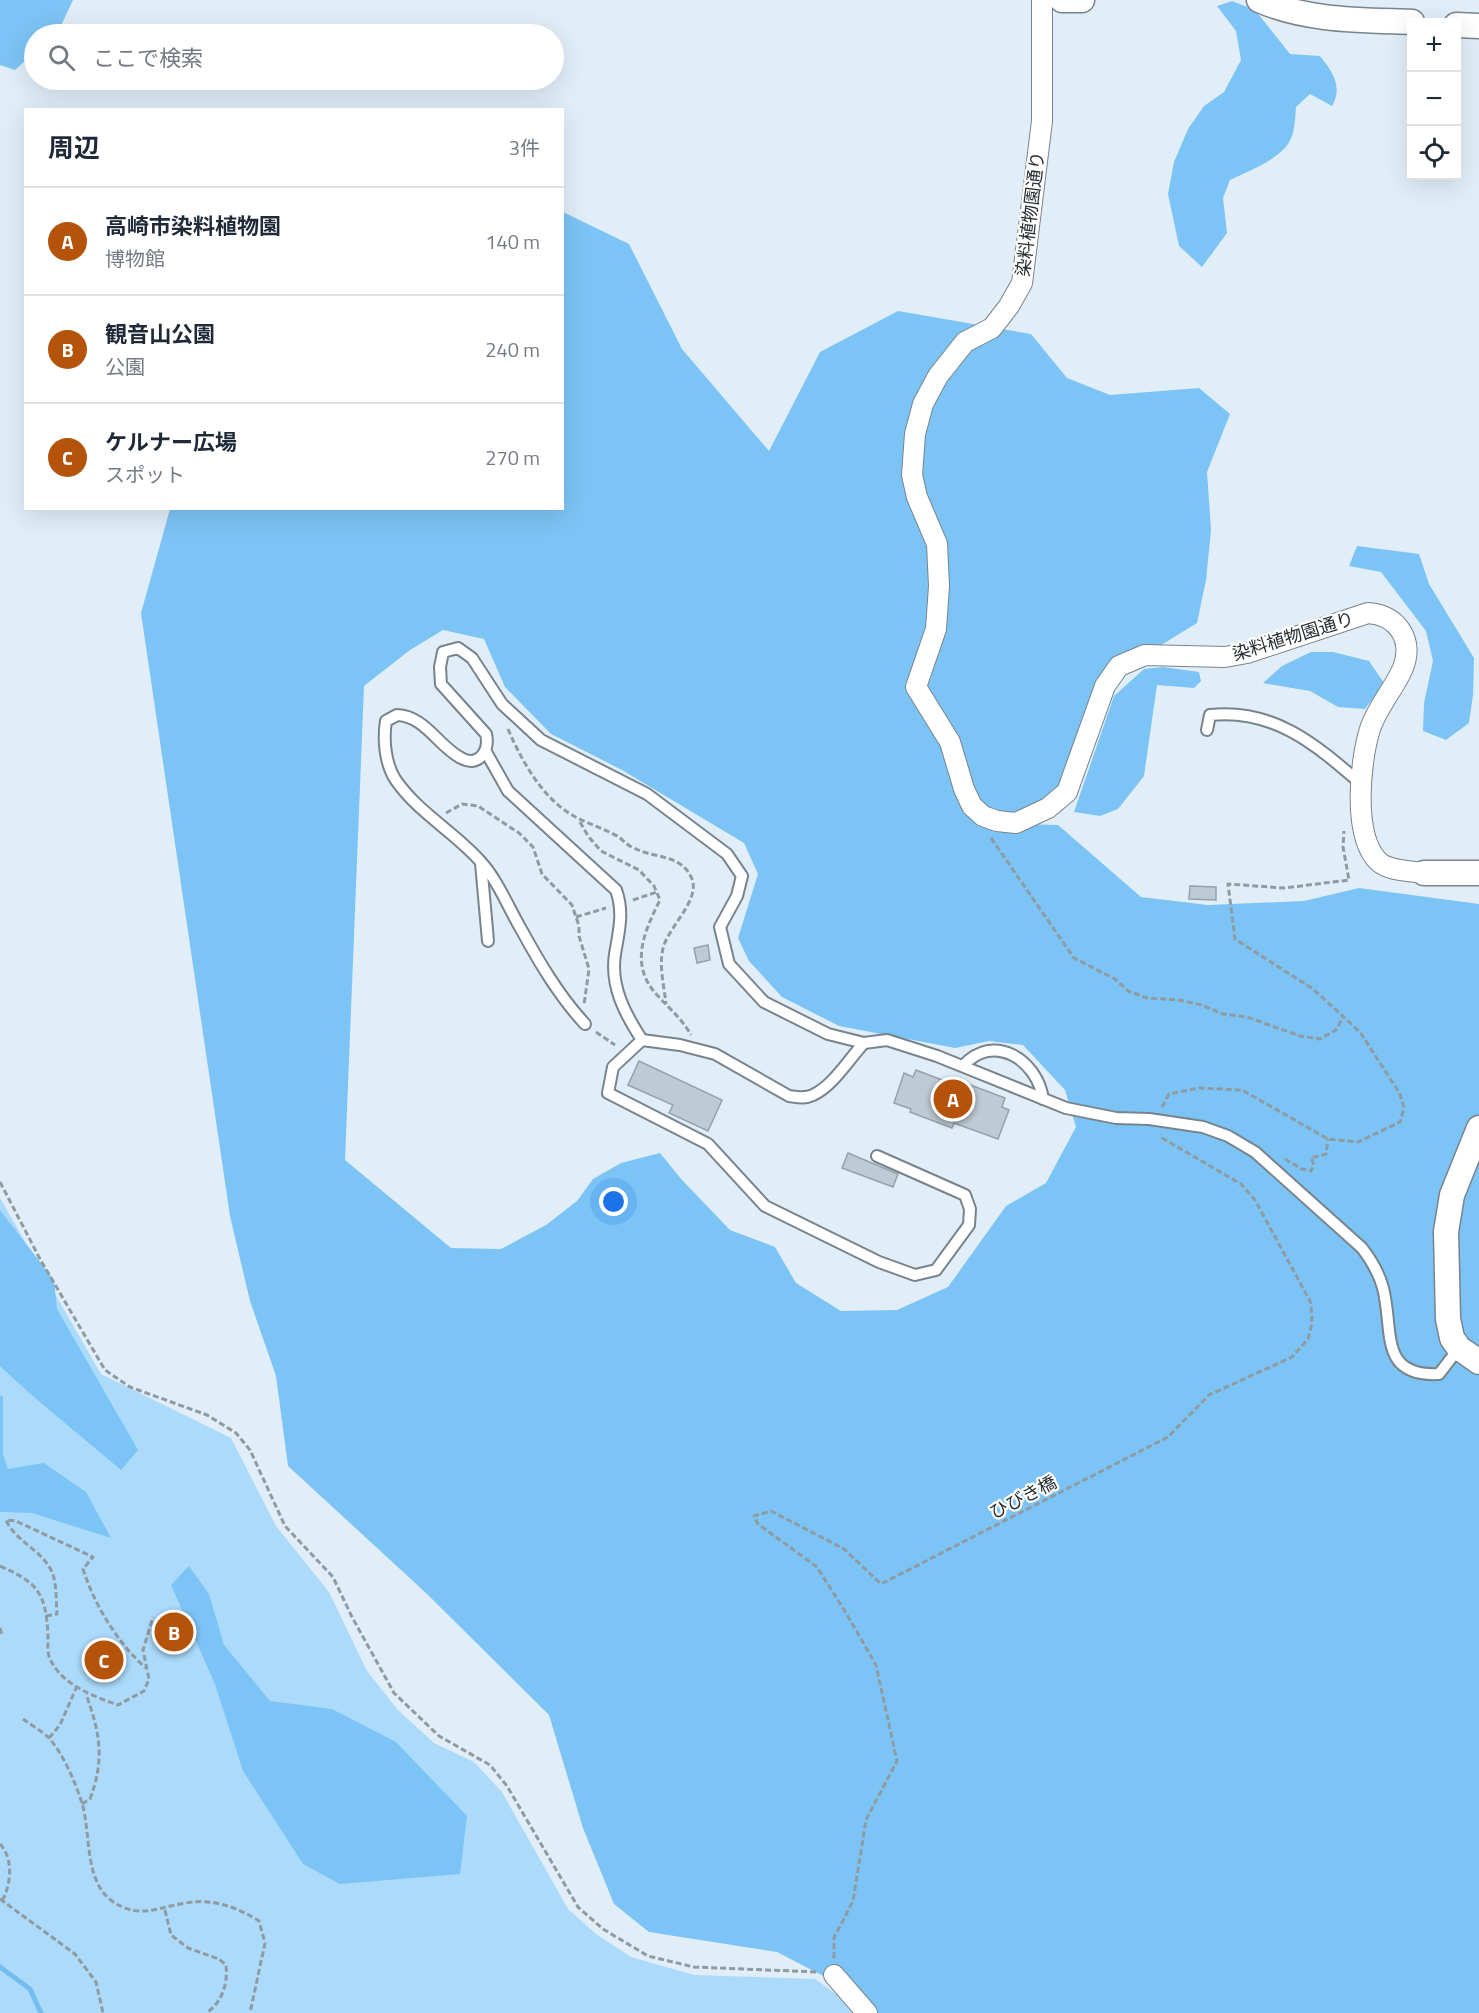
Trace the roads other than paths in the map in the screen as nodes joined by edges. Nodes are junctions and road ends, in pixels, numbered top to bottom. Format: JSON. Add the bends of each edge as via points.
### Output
{"nodes":[{"id":1,"x":1042,"y":0,"type":"edge"},
{"id":2,"x":1062,"y":0,"type":"edge"},
{"id":3,"x":1082,"y":0,"type":"edge"},
{"id":4,"x":1259,"y":0,"type":"edge"},
{"id":5,"x":1407,"y":22,"type":"edge"},
{"id":6,"x":1461,"y":25,"type":"edge"},
{"id":7,"x":1479,"y":26,"type":"edge"},
{"id":8,"x":1207,"y":730,"type":"dead end"},
{"id":9,"x":486,"y":752,"type":"junction"},
{"id":10,"x":1359,"y":782,"type":"junction"},
{"id":11,"x":481,"y":862,"type":"junction"},
{"id":12,"x":1424,"y":873,"type":"joint"},
{"id":13,"x":1479,"y":873,"type":"edge"},
{"id":14,"x":488,"y":940,"type":"dead end"},
{"id":15,"x":582,"y":1021,"type":"road end"},
{"id":16,"x":642,"y":1040,"type":"junction"},
{"id":17,"x":864,"y":1043,"type":"junction"},
{"id":18,"x":963,"y":1066,"type":"junction"},
{"id":19,"x":1043,"y":1099,"type":"junction"},
{"id":20,"x":1479,"y":1128,"type":"edge"},
{"id":21,"x":877,"y":1156,"type":"dead end"},
{"id":22,"x":1460,"y":1348,"type":"junction"},
{"id":23,"x":1479,"y":1362,"type":"edge"},
{"id":24,"x":834,"y":1975,"type":"road end"},
{"id":25,"x":867,"y":2013,"type":"edge"}],
"edges":[{"from":1,"to":10,"type":"street","name":"染料植物園通り","via":[[1042,121],[1022,283],[992,328],[965,342],[938,376],[923,404],[915,434],[912,475],[937,544],[939,586],[936,629],[916,687],[950,742],[972,806],[983,816],[1016,824],[1048,808],[1067,792],[1105,686],[1119,666],[1145,655],[1246,654],[1368,613],[1384,614],[1402,632],[1403,667],[1370,729]]},
{"from":2,"to":3,"type":"street"},
{"from":4,"to":5,"type":"street","via":[[1279,9],[1333,18]]},
{"from":6,"to":7,"type":"street"},
{"from":8,"to":10,"type":"lane","via":[[1210,715],[1221,713],[1275,722],[1304,738]]},
{"from":9,"to":11,"type":"lane","via":[[482,758],[462,759],[416,719],[397,715],[386,721],[386,752],[394,778],[433,821]]},
{"from":9,"to":16,"type":"lane","via":[[508,791],[616,890],[621,904],[614,955],[616,989],[626,1016]]},
{"from":9,"to":17,"type":"lane","via":[[486,734],[441,684],[443,652],[458,648],[472,658],[509,711],[541,740],[647,794],[727,854],[742,876],[737,896],[720,927],[729,964],[764,1002],[828,1034]]},
{"from":10,"to":12,"type":"street","name":"染料植物園通り","via":[[1368,846],[1380,864]]},
{"from":11,"to":14,"type":"lane"},
{"from":11,"to":15,"type":"lane","via":[[544,968]]},
{"from":12,"to":13,"type":"street","name":"染料植物園通り"},
{"from":16,"to":17,"type":"lane","via":[[715,1054],[789,1096],[802,1098],[813,1095],[831,1080]]},
{"from":16,"to":21,"type":"lane","via":[[613,1067],[608,1093],[708,1144],[765,1206],[879,1262],[915,1275],[936,1269],[969,1225],[970,1209],[964,1195]]},
{"from":17,"to":18,"type":"lane","via":[[887,1040]]},
{"from":18,"to":19,"type":"lane"},
{"from":18,"to":19,"type":"lane","via":[[973,1055],[1001,1051],[1032,1069],[1041,1084]]},
{"from":19,"to":22,"type":"lane","via":[[1116,1118],[1203,1127],[1255,1152],[1362,1248],[1374,1264],[1383,1288],[1395,1359],[1407,1369],[1439,1374]]},
{"from":20,"to":22,"type":"street","via":[[1452,1195],[1446,1232],[1448,1319],[1452,1338]]},
{"from":22,"to":23,"type":"street"},
{"from":24,"to":25,"type":"street"}]}
